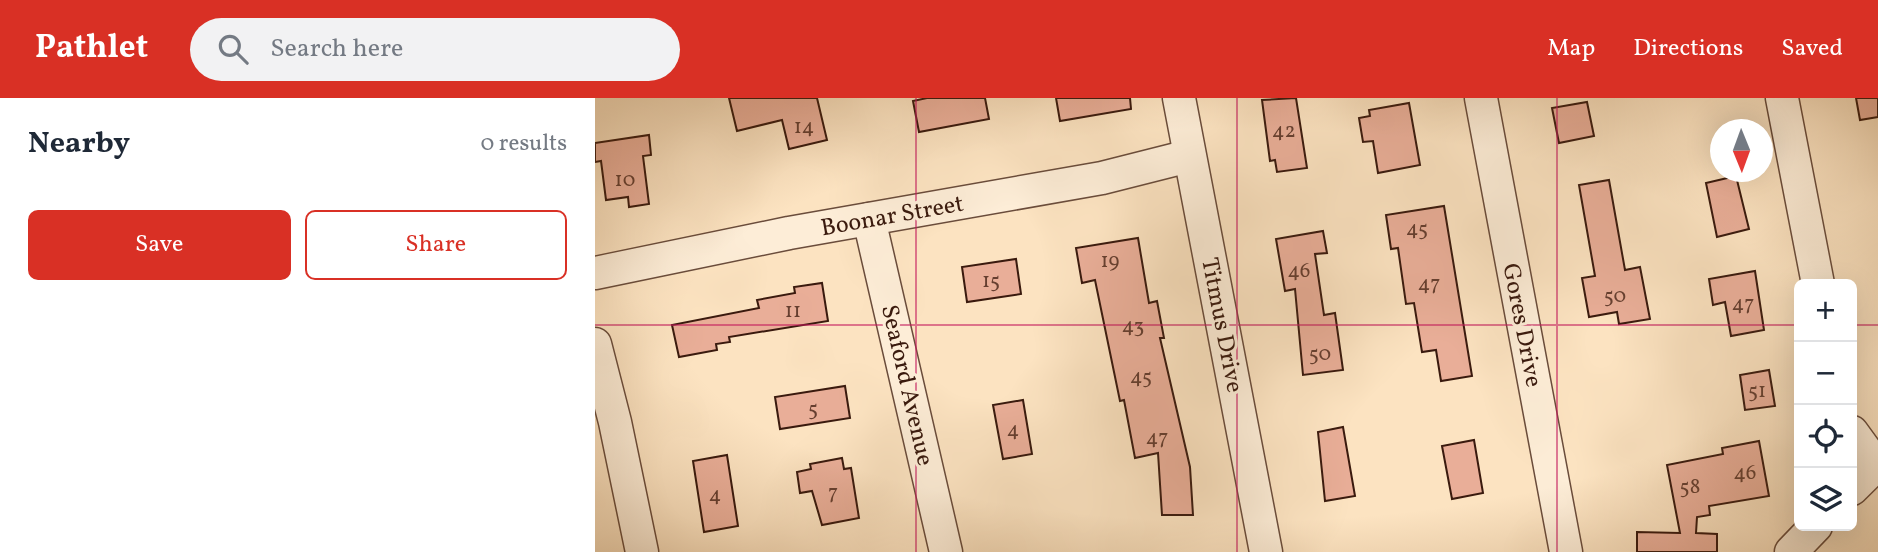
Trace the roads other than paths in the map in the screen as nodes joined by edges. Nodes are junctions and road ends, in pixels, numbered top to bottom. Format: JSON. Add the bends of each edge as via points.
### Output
{"nodes":[{"id":1,"x":1179,"y":98,"type":"edge"},
{"id":2,"x":1481,"y":98,"type":"edge"},
{"id":3,"x":1782,"y":98,"type":"edge"},
{"id":4,"x":1189,"y":156,"type":"junction"},
{"id":5,"x":869,"y":219,"type":"junction"},
{"id":6,"x":595,"y":273,"type":"edge"},
{"id":7,"x":1817,"y":279,"type":"edge"},
{"id":8,"x":595,"y":344,"type":"edge"},
{"id":9,"x":1857,"y":438,"type":"edge"},
{"id":10,"x":1877,"y":464,"type":"edge"},
{"id":11,"x":1857,"y":484,"type":"edge"},
{"id":12,"x":1811,"y":531,"type":"edge"},
{"id":13,"x":642,"y":552,"type":"edge"},
{"id":14,"x":946,"y":552,"type":"edge"},
{"id":15,"x":1266,"y":552,"type":"edge"},
{"id":16,"x":1566,"y":552,"type":"edge"},
{"id":17,"x":1791,"y":552,"type":"edge"}],
"edges":[{"from":1,"to":4,"type":"street","name":"Titmus Drive"},
{"from":2,"to":16,"type":"street","name":"Gores Drive"},
{"from":3,"to":7,"type":"street"},
{"from":4,"to":5,"type":"street","name":"Boonar Street","via":[[1102,178]]},
{"from":4,"to":15,"type":"street","name":"Titmus Drive"},
{"from":5,"to":6,"type":"street","name":"Boonar Street"},
{"from":5,"to":14,"type":"street","name":"Seaford Avenue"},
{"from":8,"to":13,"type":"street"},
{"from":9,"to":10,"type":"street"},
{"from":10,"to":11,"type":"street"},
{"from":12,"to":17,"type":"street"}]}
